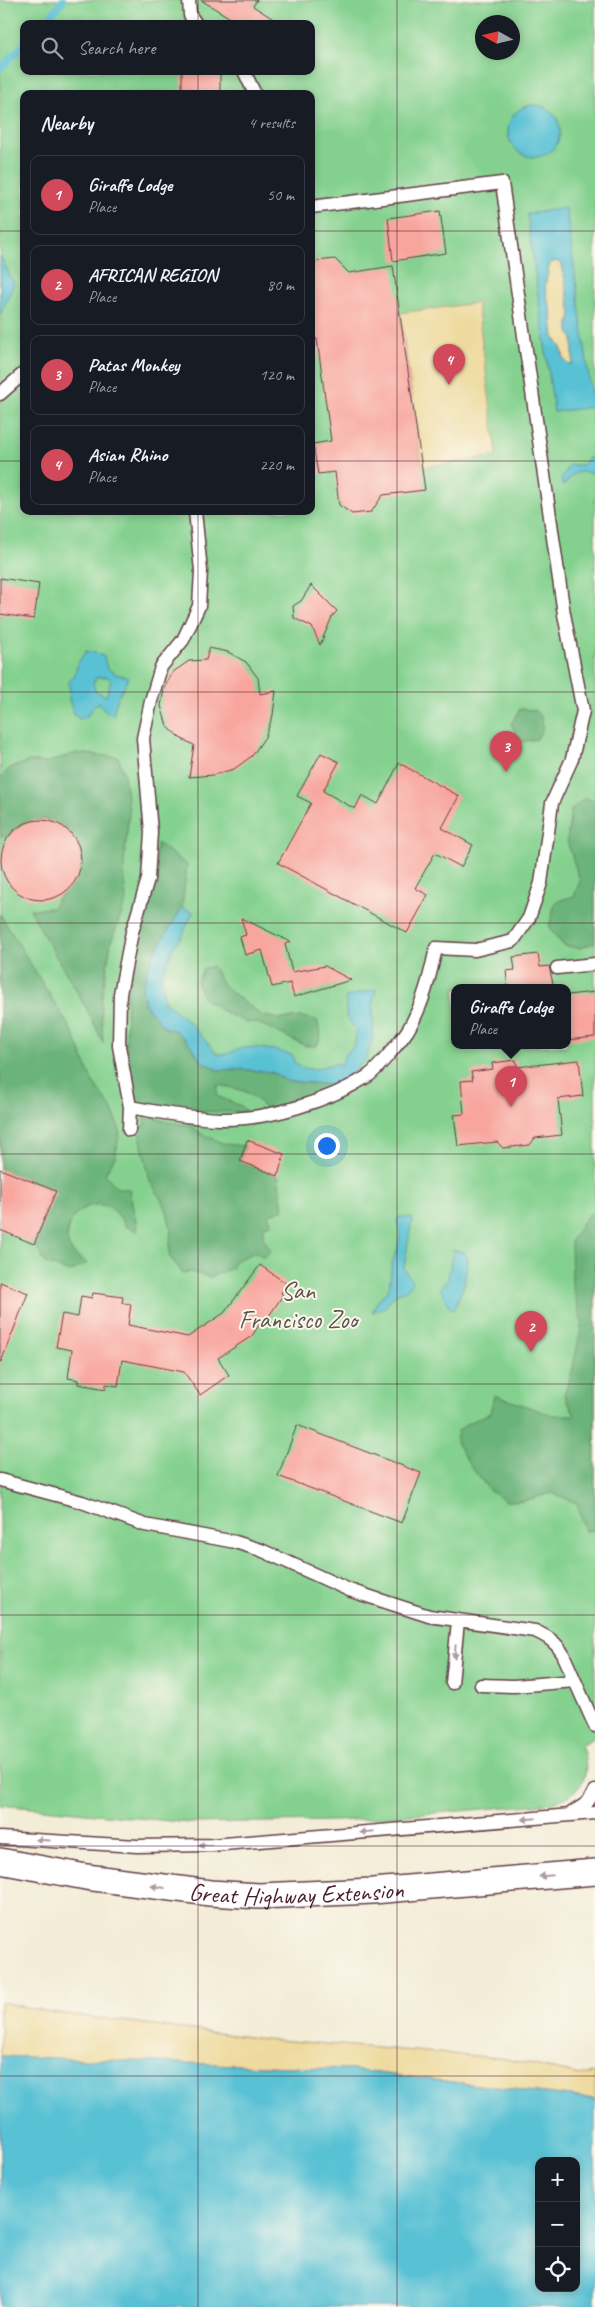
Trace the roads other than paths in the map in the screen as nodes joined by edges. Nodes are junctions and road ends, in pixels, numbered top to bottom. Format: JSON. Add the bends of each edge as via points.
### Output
{"nodes":[{"id":1,"x":189,"y":0,"type":"edge"},
{"id":2,"x":193,"y":20,"type":"edge"},
{"id":3,"x":246,"y":75,"type":"edge"},
{"id":4,"x":253,"y":90,"type":"edge"},
{"id":5,"x":315,"y":206,"type":"edge"},
{"id":6,"x":20,"y":376,"type":"edge"},
{"id":7,"x":0,"y":394,"type":"edge"},
{"id":8,"x":194,"y":515,"type":"edge"},
{"id":9,"x":595,"y":964,"type":"edge"},
{"id":10,"x":557,"y":968,"type":"dead end"},
{"id":11,"x":130,"y":1107,"type":"junction"},
{"id":12,"x":129,"y":1130,"type":"dead end"},
{"id":13,"x":0,"y":1480,"type":"edge"},
{"id":14,"x":458,"y":1621,"type":"junction"},
{"id":15,"x":575,"y":1681,"type":"junction"},
{"id":16,"x":452,"y":1683,"type":"dead end"},
{"id":17,"x":481,"y":1685,"type":"dead end"},
{"id":18,"x":595,"y":1726,"type":"edge"},
{"id":19,"x":595,"y":1791,"type":"edge"},
{"id":20,"x":595,"y":1813,"type":"edge"},
{"id":21,"x":558,"y":1816,"type":"junction"},
{"id":22,"x":0,"y":1838,"type":"edge"},
{"id":23,"x":0,"y":1861,"type":"edge"},
{"id":24,"x":595,"y":1872,"type":"edge"}],
"edges":[{"from":1,"to":2,"type":"lane"},
{"from":3,"to":4,"type":"lane"},
{"from":5,"to":11,"type":"lane","via":[[502,183],[564,614],[583,711],[572,759],[552,803],[541,883],[529,918],[513,941],[475,950],[436,948],[427,988],[408,1031],[370,1075],[333,1095],[282,1113],[223,1119],[174,1116]]},
{"from":6,"to":7,"type":"lane"},
{"from":8,"to":11,"type":"lane","via":[[201,571],[199,606],[183,640],[161,667],[143,738],[151,832],[148,880],[132,932],[120,994],[120,1046]]},
{"from":9,"to":10,"type":"lane"},
{"from":11,"to":12,"type":"lane"},
{"from":13,"to":14,"type":"lane","via":[[82,1502],[145,1525],[252,1547],[375,1600]]},
{"from":14,"to":15,"type":"lane","via":[[518,1628],[548,1636],[564,1654]]},
{"from":14,"to":16,"type":"lane","one_way":true},
{"from":15,"to":17,"type":"lane"},
{"from":15,"to":18,"type":"lane"},
{"from":19,"to":21,"type":"lane","via":[[579,1810]]},
{"from":20,"to":21,"type":"lane"},
{"from":21,"to":22,"type":"lane","one_way":true,"via":[[204,1845],[136,1846]]},
{"from":24,"to":23,"type":"street","name":"Great Highway Extension","one_way":true,"via":[[364,1892],[259,1896],[86,1878]]}]}
